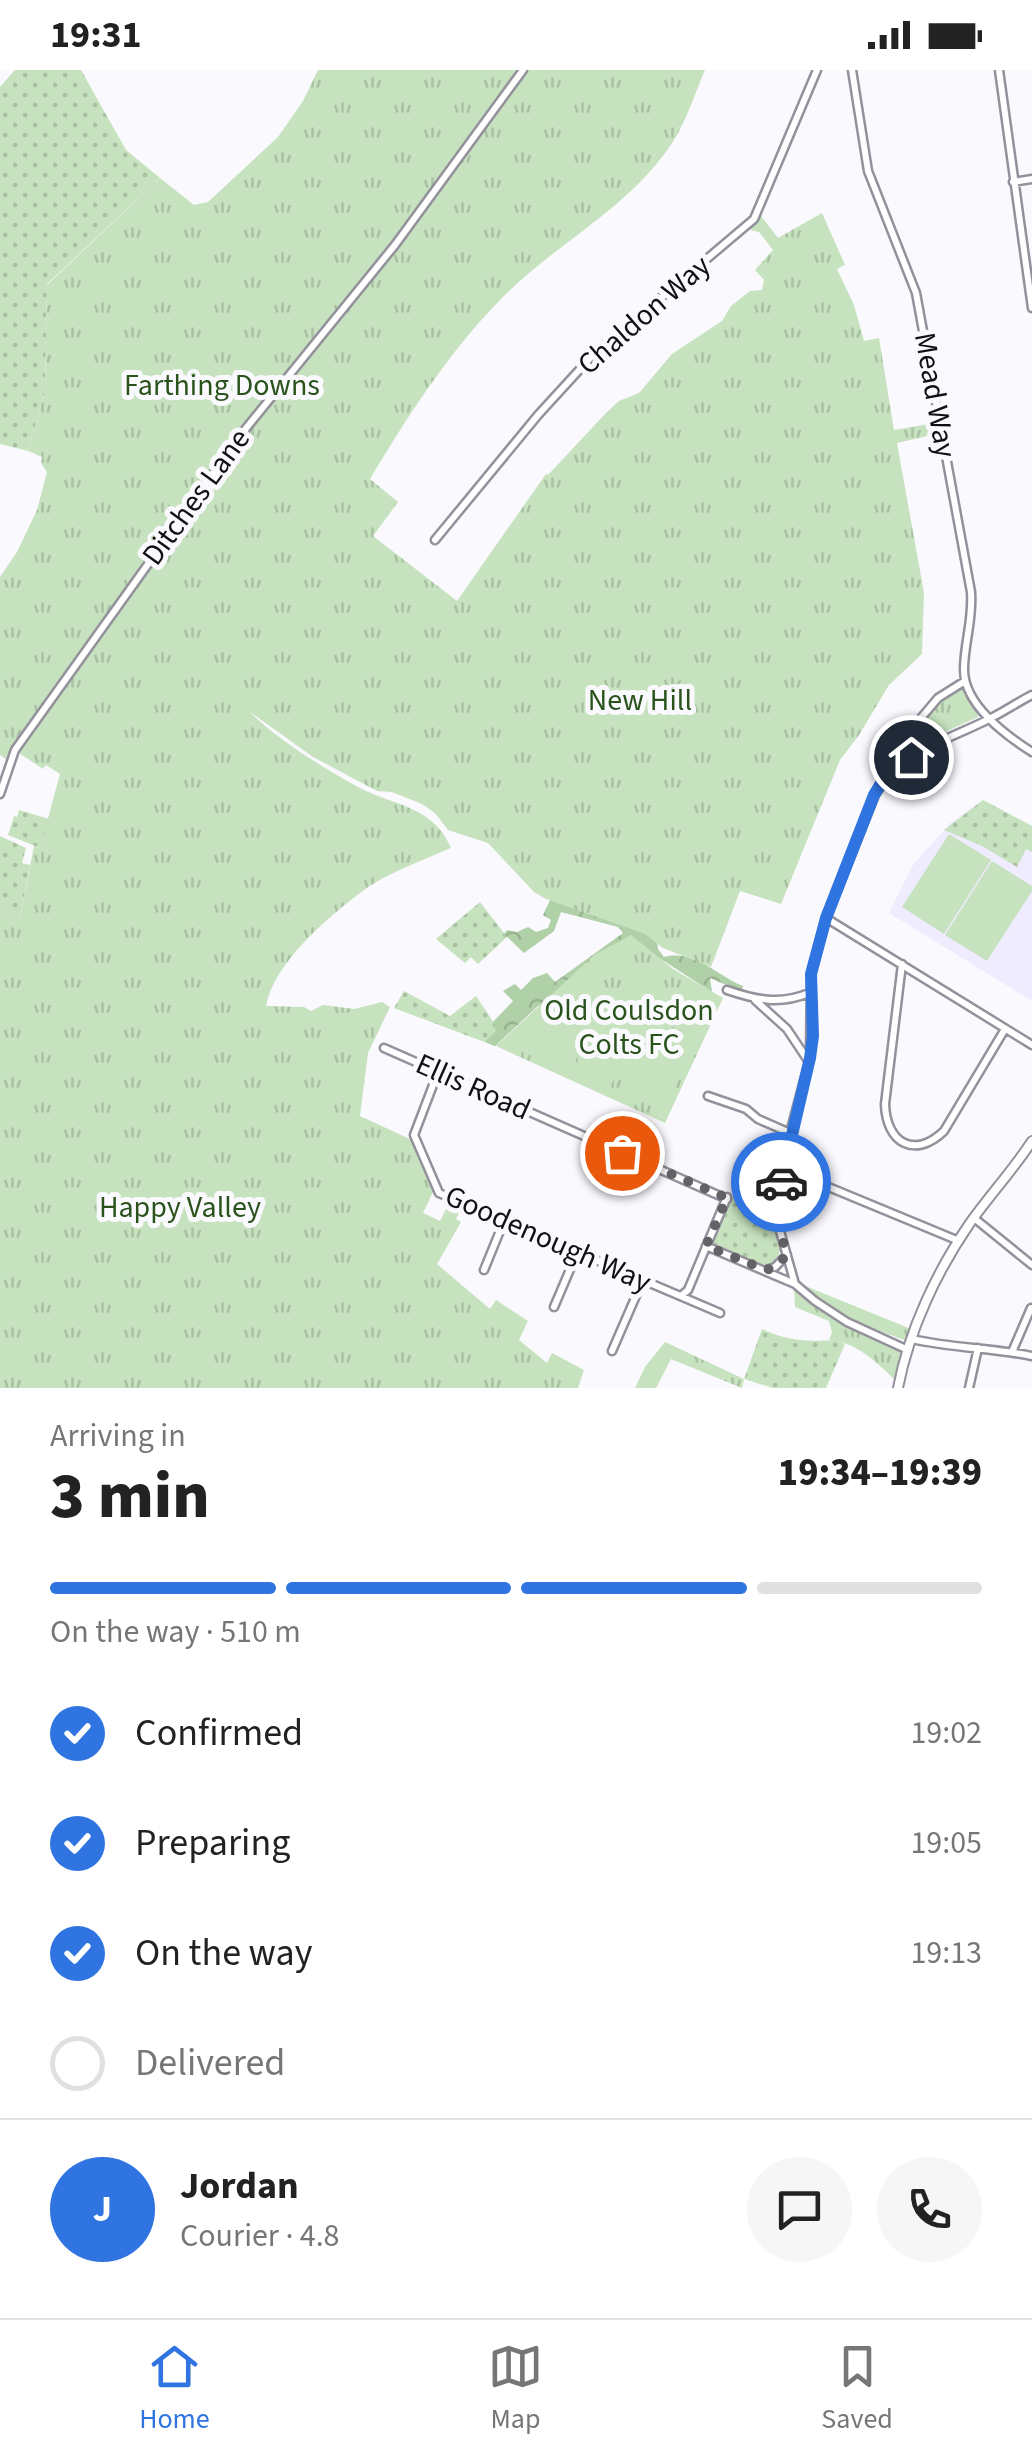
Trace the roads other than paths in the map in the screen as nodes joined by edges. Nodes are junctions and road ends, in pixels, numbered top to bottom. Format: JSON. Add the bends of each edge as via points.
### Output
{"nodes":[{"id":1,"x":523,"y":70,"type":"edge"},
{"id":2,"x":817,"y":70,"type":"edge"},
{"id":3,"x":852,"y":70,"type":"edge"},
{"id":4,"x":999,"y":70,"type":"edge"},
{"id":5,"x":1032,"y":180,"type":"edge"},
{"id":6,"x":1014,"y":182,"type":"junction"},
{"id":7,"x":1032,"y":308,"type":"edge"},
{"id":8,"x":435,"y":540,"type":"dead end"},
{"id":9,"x":965,"y":682,"type":"junction"},
{"id":10,"x":1032,"y":694,"type":"edge"},
{"id":11,"x":991,"y":718,"type":"junction"},
{"id":12,"x":923,"y":749,"type":"junction"},
{"id":13,"x":1032,"y":752,"type":"edge"},
{"id":14,"x":0,"y":794,"type":"edge"},
{"id":15,"x":826,"y":918,"type":"junction"},
{"id":16,"x":902,"y":964,"type":"junction"},
{"id":17,"x":727,"y":990,"type":"dead end"},
{"id":18,"x":809,"y":993,"type":"junction"},
{"id":19,"x":754,"y":1000,"type":"junction"},
{"id":20,"x":1005,"y":1029,"type":"junction"},
{"id":21,"x":1032,"y":1046,"type":"edge"},
{"id":22,"x":384,"y":1048,"type":"dead end"},
{"id":23,"x":809,"y":1063,"type":"junction"},
{"id":24,"x":438,"y":1072,"type":"junction"},
{"id":25,"x":708,"y":1096,"type":"dead end"},
{"id":26,"x":631,"y":1130,"type":"dead end"},
{"id":27,"x":790,"y":1133,"type":"junction"},
{"id":28,"x":1032,"y":1141,"type":"edge"},
{"id":29,"x":622,"y":1153,"type":"junction"},
{"id":30,"x":1029,"y":1155,"type":"edge"},
{"id":31,"x":785,"y":1169,"type":"junction"},
{"id":32,"x":974,"y":1218,"type":"junction"},
{"id":33,"x":504,"y":1222,"type":"junction"},
{"id":34,"x":959,"y":1241,"type":"junction"},
{"id":35,"x":706,"y":1246,"type":"junction"},
{"id":36,"x":576,"y":1253,"type":"junction"},
{"id":37,"x":787,"y":1255,"type":"junction"},
{"id":38,"x":1032,"y":1264,"type":"edge"},
{"id":39,"x":484,"y":1270,"type":"dead end"},
{"id":40,"x":766,"y":1270,"type":"junction"},
{"id":41,"x":642,"y":1282,"type":"junction"},
{"id":42,"x":795,"y":1284,"type":"junction"},
{"id":43,"x":682,"y":1295,"type":"junction"},
{"id":44,"x":554,"y":1306,"type":"dead end"},
{"id":45,"x":1032,"y":1308,"type":"edge"},
{"id":46,"x":720,"y":1313,"type":"dead end"},
{"id":47,"x":912,"y":1339,"type":"junction"},
{"id":48,"x":978,"y":1348,"type":"junction"},
{"id":49,"x":908,"y":1350,"type":"junction"},
{"id":50,"x":612,"y":1351,"type":"dead end"},
{"id":51,"x":1012,"y":1352,"type":"junction"},
{"id":52,"x":1032,"y":1356,"type":"edge"},
{"id":53,"x":898,"y":1388,"type":"edge"},
{"id":54,"x":969,"y":1388,"type":"edge"}],
"edges":[{"from":1,"to":14,"type":"street","name":"Ditches Lane","via":[[395,244],[239,437],[15,750]]},
{"from":2,"to":8,"type":"street","name":"Chaldon Way","via":[[754,219],[592,356]]},
{"from":3,"to":9,"type":"street","name":"Mead Way","via":[[868,170],[916,293],[938,406],[971,592]]},
{"from":4,"to":6,"type":"street"},
{"from":5,"to":6,"type":"street"},
{"from":6,"to":7,"type":"street"},
{"from":9,"to":11,"type":"street"},
{"from":9,"to":12,"type":"street","via":[[938,698],[916,724]]},
{"from":10,"to":11,"type":"street"},
{"from":11,"to":12,"type":"street"},
{"from":11,"to":13,"type":"street"},
{"from":12,"to":15,"type":"street","via":[[880,786]]},
{"from":15,"to":16,"type":"street"},
{"from":15,"to":18,"type":"street"},
{"from":16,"to":20,"type":"street"},
{"from":16,"to":20,"type":"street","via":[[885,1104],[893,1136],[920,1146],[935,1140]]},
{"from":17,"to":19,"type":"street"},
{"from":18,"to":19,"type":"street"},
{"from":18,"to":23,"type":"street"},
{"from":19,"to":23,"type":"street","via":[[787,1029]]},
{"from":20,"to":21,"type":"street"},
{"from":22,"to":24,"type":"street","name":"Ellis Road"},
{"from":23,"to":27,"type":"street"},
{"from":24,"to":29,"type":"street","name":"Ellis Road"},
{"from":24,"to":33,"type":"street","name":"Goodenough Way","via":[[414,1135],[434,1186]]},
{"from":25,"to":27,"type":"street"},
{"from":26,"to":29,"type":"street"},
{"from":27,"to":31,"type":"street"},
{"from":28,"to":30,"type":"main road"},
{"from":29,"to":35,"type":"street","name":"Ellis Road","via":[[727,1197]]},
{"from":30,"to":32,"type":"main road"},
{"from":31,"to":34,"type":"street"},
{"from":31,"to":37,"type":"street","via":[[775,1204]]},
{"from":32,"to":34,"type":"main road"},
{"from":32,"to":38,"type":"street"},
{"from":33,"to":36,"type":"street","name":"Goodenough Way"},
{"from":33,"to":39,"type":"street"},
{"from":34,"to":47,"type":"main road"},
{"from":35,"to":40,"type":"street"},
{"from":35,"to":43,"type":"street"},
{"from":36,"to":41,"type":"street","name":"Goodenough Way"},
{"from":36,"to":44,"type":"street"},
{"from":37,"to":40,"type":"street"},
{"from":37,"to":42,"type":"street"},
{"from":40,"to":42,"type":"street"},
{"from":41,"to":43,"type":"street","name":"Goodenough Way"},
{"from":41,"to":50,"type":"street"},
{"from":42,"to":49,"type":"street","via":[[847,1322]]},
{"from":43,"to":46,"type":"street","name":"Goodenough Way"},
{"from":45,"to":51,"type":"street"},
{"from":47,"to":48,"type":"street"},
{"from":47,"to":49,"type":"main road"},
{"from":48,"to":51,"type":"street"},
{"from":48,"to":54,"type":"street"},
{"from":49,"to":53,"type":"main road"},
{"from":51,"to":52,"type":"street"}]}
